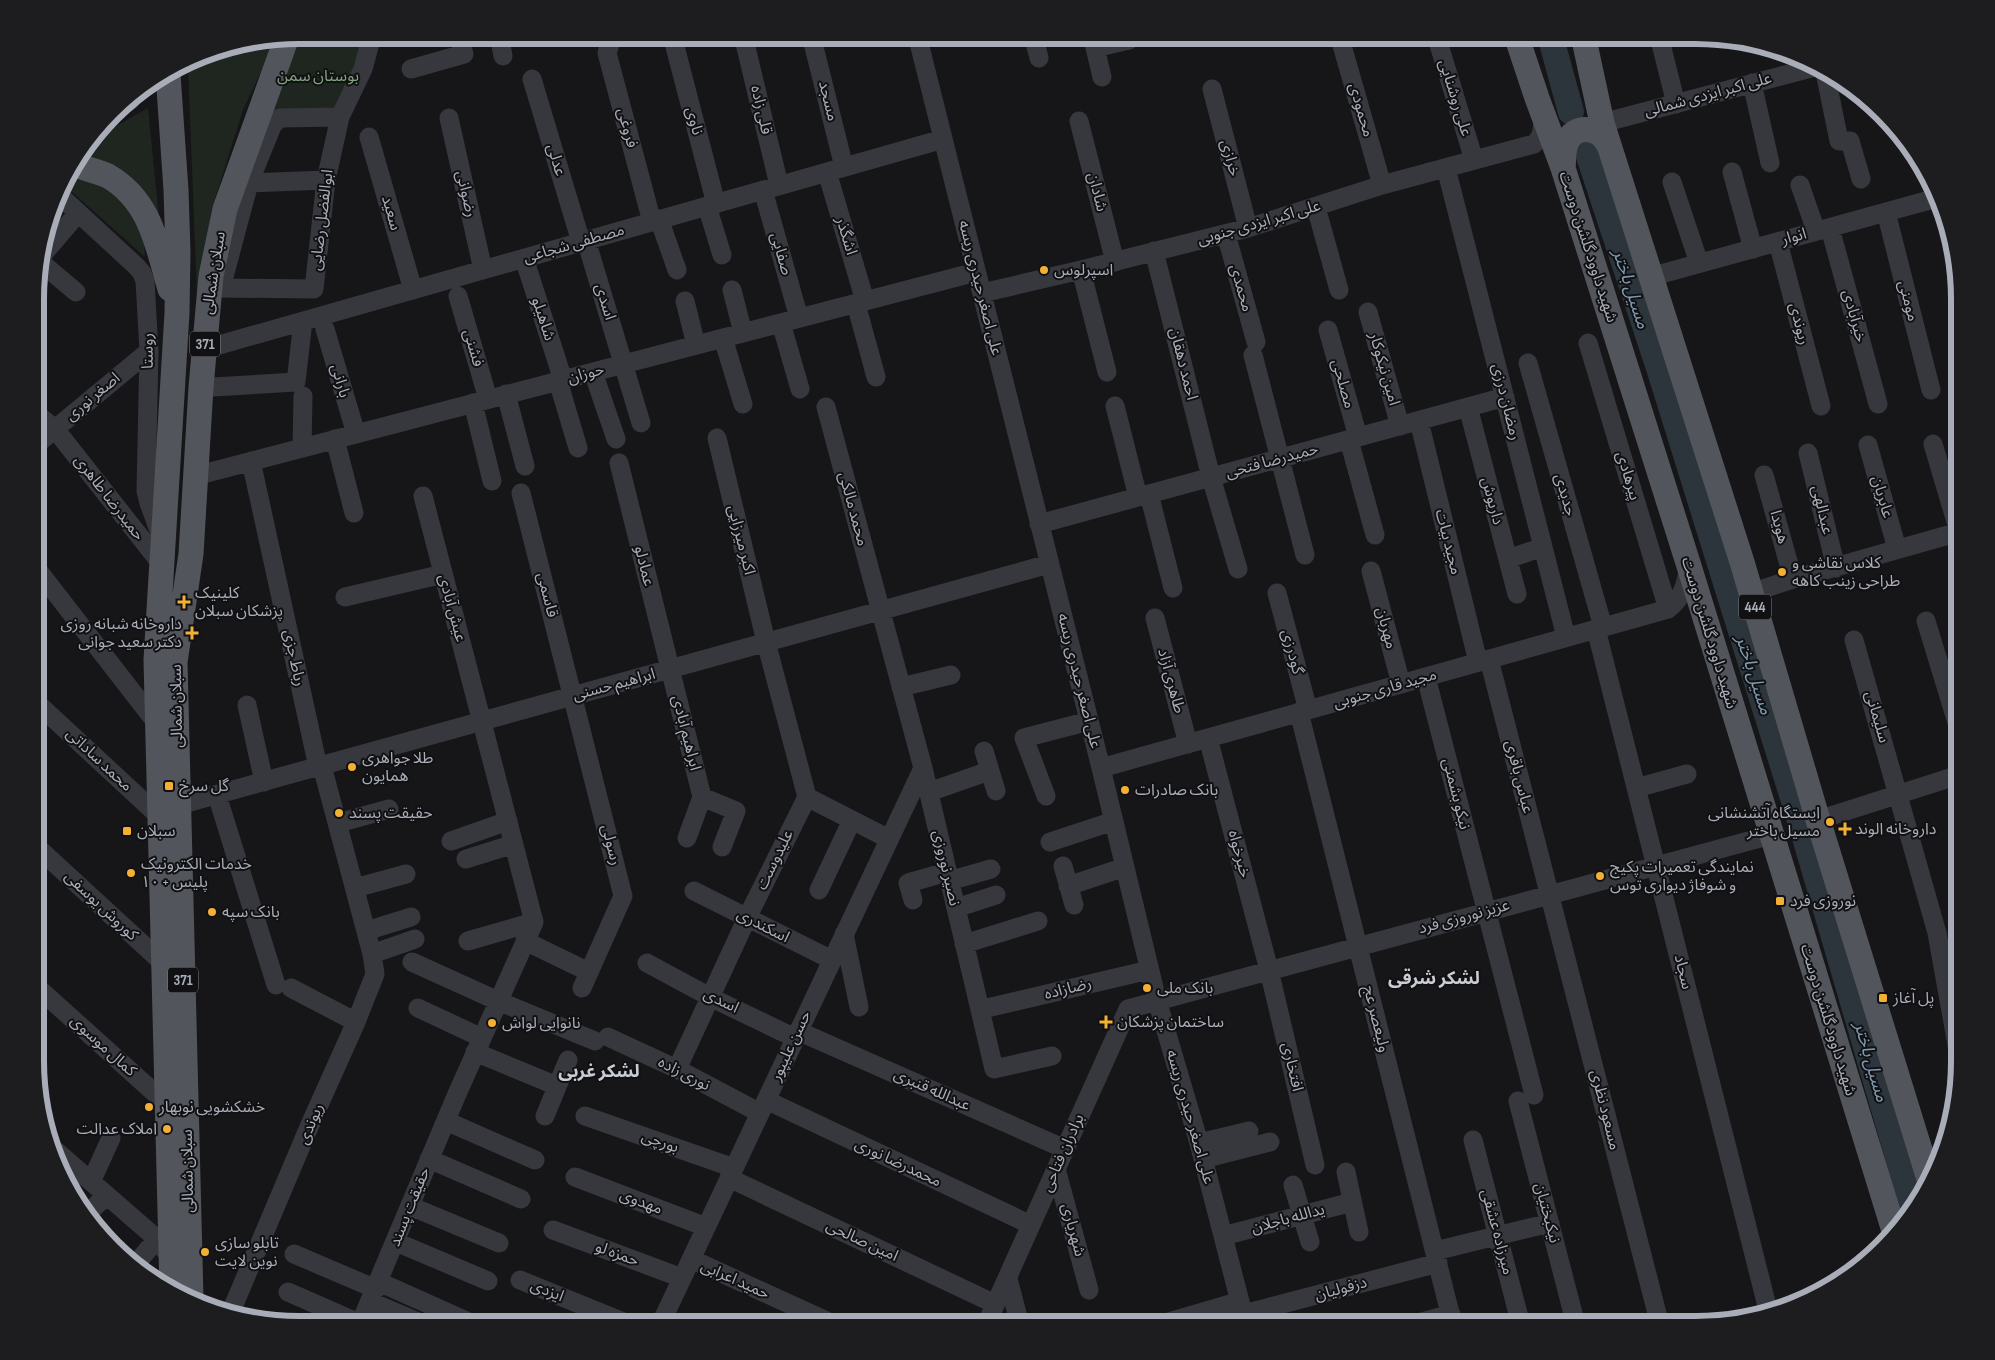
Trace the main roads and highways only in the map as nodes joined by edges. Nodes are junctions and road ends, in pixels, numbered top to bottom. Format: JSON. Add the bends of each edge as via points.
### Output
{"nodes":[{"id":1,"x":285,"y":44,"type":"edge"},
{"id":2,"x":1519,"y":44,"type":"edge"},
{"id":3,"x":1587,"y":44,"type":"edge"},
{"id":4,"x":168,"y":80,"type":"edge"},
{"id":5,"x":1606,"y":134,"type":"junction"},
{"id":6,"x":81,"y":167,"type":"edge"},
{"id":7,"x":1563,"y":168,"type":"junction"},
{"id":8,"x":177,"y":313,"type":"junction"},
{"id":9,"x":166,"y":809,"type":"junction"},
{"id":10,"x":1926,"y":1171,"type":"edge"},
{"id":11,"x":1892,"y":1225,"type":"edge"},
{"id":12,"x":172,"y":1283,"type":"edge"},
{"id":13,"x":191,"y":1292,"type":"edge"}],
"edges":[{"from":1,"to":9,"type":"main road","name":"سبلان شمالی","number":"371","via":[[226,209],[211,276],[191,554],[175,662]]},
{"from":2,"to":7,"type":"main road","name":"شهید داوود گلشن دوست"},
{"from":3,"to":5,"type":"main road","number":"444"},
{"from":4,"to":8,"type":"main road","number":"371","via":[[176,190]]},
{"from":5,"to":7,"type":"main road","via":[[1582,130],[1576,133],[1566,144]]},
{"from":5,"to":10,"type":"main road","number":"444","via":[[1751,593]]},
{"from":6,"to":8,"type":"main road","via":[[106,176],[137,201],[153,231]]},
{"from":7,"to":11,"type":"main road","name":"شهید داوود گلشن دوست"},
{"from":8,"to":9,"type":"main road","name":"سبلان شمالی","number":"371","via":[[156,660]]},
{"from":9,"to":12,"type":"main road","name":"سبلان شمالی","number":"371","via":[[164,964]]},
{"from":9,"to":13,"type":"main road","name":"سبلان شمالی","number":"371"}]}
